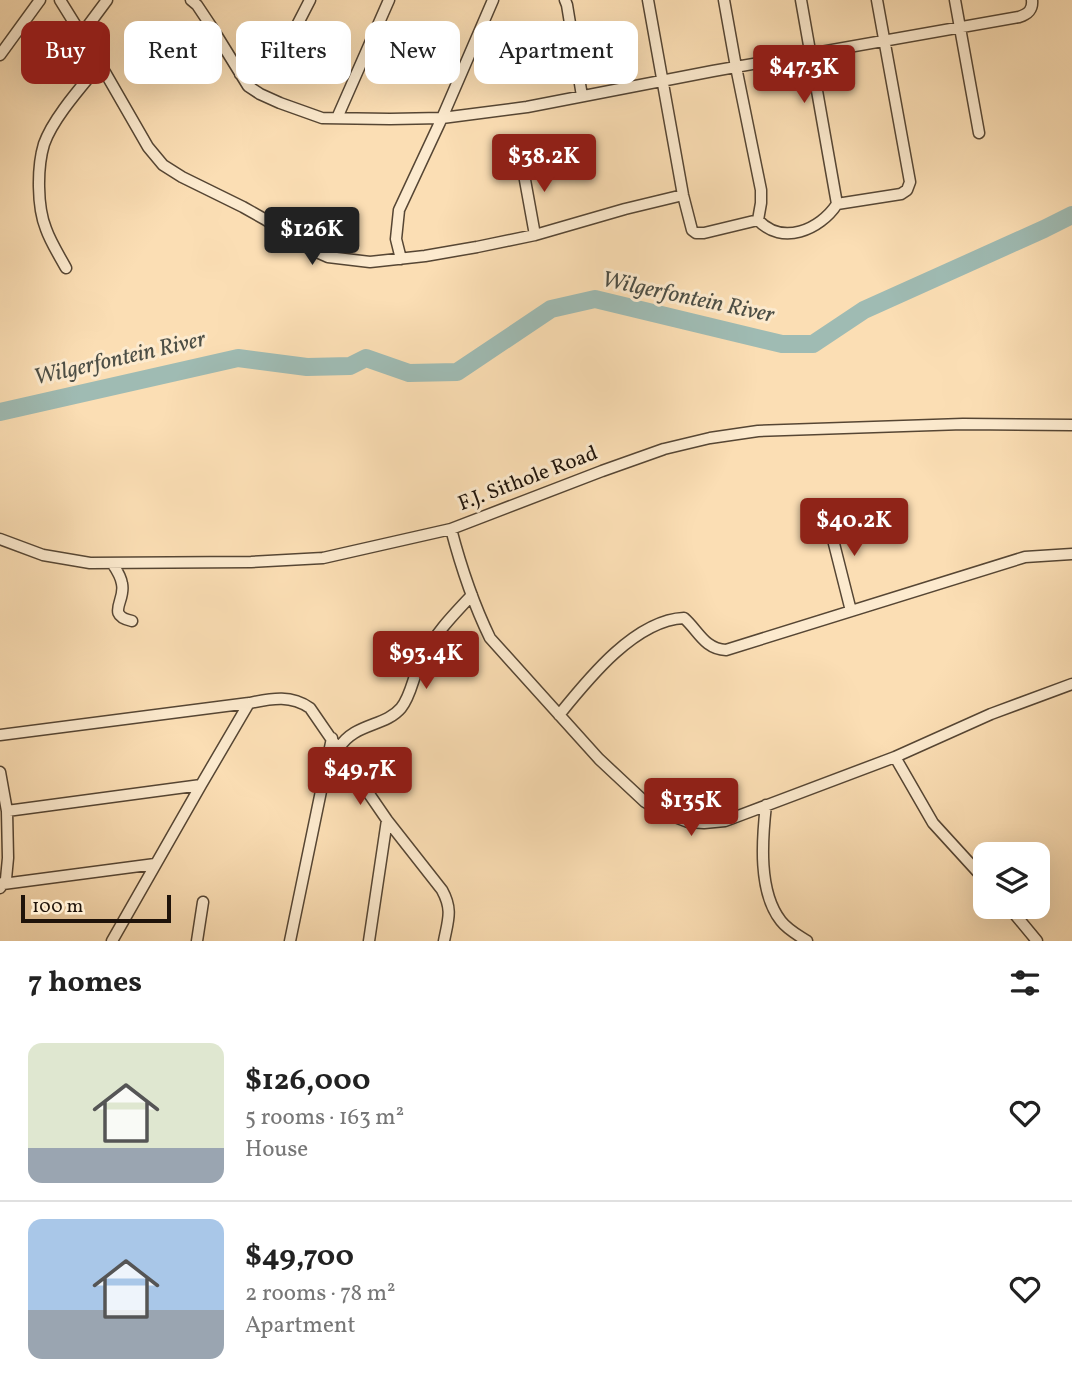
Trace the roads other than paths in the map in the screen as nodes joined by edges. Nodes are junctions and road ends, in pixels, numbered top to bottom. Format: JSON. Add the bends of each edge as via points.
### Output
{"nodes":[{"id":1,"x":40,"y":0,"type":"edge"},
{"id":2,"x":60,"y":0,"type":"edge"},
{"id":3,"x":107,"y":0,"type":"edge"},
{"id":4,"x":191,"y":0,"type":"edge"},
{"id":5,"x":310,"y":0,"type":"edge"},
{"id":6,"x":388,"y":0,"type":"edge"},
{"id":7,"x":493,"y":0,"type":"edge"},
{"id":8,"x":565,"y":0,"type":"edge"},
{"id":9,"x":648,"y":0,"type":"edge"},
{"id":10,"x":724,"y":0,"type":"edge"},
{"id":11,"x":801,"y":0,"type":"edge"},
{"id":12,"x":877,"y":0,"type":"edge"},
{"id":13,"x":955,"y":0,"type":"edge"},
{"id":14,"x":1032,"y":0,"type":"edge"},
{"id":15,"x":73,"y":21,"type":"edge"},
{"id":16,"x":91,"y":21,"type":"edge"},
{"id":17,"x":299,"y":21,"type":"edge"},
{"id":18,"x":960,"y":27,"type":"junction"},
{"id":19,"x":885,"y":40,"type":"junction"},
{"id":20,"x":811,"y":53,"type":"junction"},
{"id":21,"x":0,"y":55,"type":"edge"},
{"id":22,"x":236,"y":67,"type":"edge"},
{"id":23,"x":736,"y":67,"type":"junction"},
{"id":24,"x":110,"y":81,"type":"edge"},
{"id":25,"x":663,"y":81,"type":"junction"},
{"id":26,"x":84,"y":84,"type":"edge"},
{"id":27,"x":247,"y":84,"type":"edge"},
{"id":28,"x":582,"y":96,"type":"junction"},
{"id":29,"x":337,"y":118,"type":"junction"},
{"id":30,"x":442,"y":118,"type":"junction"},
{"id":31,"x":979,"y":132,"type":"dead end"},
{"id":32,"x":521,"y":158,"type":"dead end"},
{"id":33,"x":682,"y":195,"type":"junction"},
{"id":34,"x":837,"y":204,"type":"junction"},
{"id":35,"x":758,"y":220,"type":"junction"},
{"id":36,"x":535,"y":235,"type":"junction"},
{"id":37,"x":401,"y":259,"type":"junction"},
{"id":38,"x":66,"y":268,"type":"dead end"},
{"id":39,"x":1072,"y":425,"type":"edge"},
{"id":40,"x":826,"y":512,"type":"dead end"},
{"id":41,"x":451,"y":529,"type":"junction"},
{"id":42,"x":0,"y":539,"type":"edge"},
{"id":43,"x":1072,"y":554,"type":"edge"},
{"id":44,"x":112,"y":562,"type":"junction"},
{"id":45,"x":471,"y":595,"type":"junction"},
{"id":46,"x":851,"y":611,"type":"junction"},
{"id":47,"x":132,"y":621,"type":"dead end"},
{"id":48,"x":1072,"y":684,"type":"edge"},
{"id":49,"x":249,"y":703,"type":"junction"},
{"id":50,"x":559,"y":715,"type":"junction"},
{"id":51,"x":0,"y":735,"type":"edge"},
{"id":52,"x":332,"y":738,"type":"junction"},
{"id":53,"x":339,"y":748,"type":"junction"},
{"id":54,"x":895,"y":757,"type":"junction"},
{"id":55,"x":0,"y":772,"type":"edge"},
{"id":56,"x":201,"y":785,"type":"junction"},
{"id":57,"x":766,"y":805,"type":"junction"},
{"id":58,"x":7,"y":811,"type":"junction"},
{"id":59,"x":387,"y":820,"type":"junction"},
{"id":60,"x":155,"y":864,"type":"junction"},
{"id":61,"x":973,"y":867,"type":"edge"},
{"id":62,"x":1,"y":886,"type":"edge"},
{"id":63,"x":203,"y":902,"type":"dead end"},
{"id":64,"x":1019,"y":919,"type":"edge"},
{"id":65,"x":112,"y":941,"type":"edge"},
{"id":66,"x":197,"y":941,"type":"edge"},
{"id":67,"x":289,"y":941,"type":"edge"},
{"id":68,"x":369,"y":941,"type":"edge"},
{"id":69,"x":444,"y":941,"type":"edge"},
{"id":70,"x":807,"y":941,"type":"edge"},
{"id":71,"x":1037,"y":941,"type":"edge"}],
"edges":[{"from":1,"to":21,"type":"street"},
{"from":2,"to":15,"type":"street"},
{"from":3,"to":16,"type":"street"},
{"from":4,"to":22,"type":"street"},
{"from":5,"to":17,"type":"street"},
{"from":6,"to":29,"type":"street"},
{"from":7,"to":30,"type":"street"},
{"from":8,"to":28,"type":"street"},
{"from":9,"to":25,"type":"street"},
{"from":10,"to":23,"type":"street"},
{"from":11,"to":20,"type":"street"},
{"from":12,"to":19,"type":"street"},
{"from":13,"to":18,"type":"street"},
{"from":14,"to":18,"type":"street","via":[[1032,8],[1024,15]]},
{"from":18,"to":19,"type":"street"},
{"from":18,"to":31,"type":"street"},
{"from":19,"to":20,"type":"street"},
{"from":19,"to":34,"type":"street","via":[[909,185],[897,195]]},
{"from":20,"to":23,"type":"street"},
{"from":20,"to":34,"type":"street"},
{"from":23,"to":25,"type":"street"},
{"from":23,"to":35,"type":"street","via":[[761,190]]},
{"from":24,"to":37,"type":"street","via":[[148,147],[163,165],[182,177],[328,257],[370,262]]},
{"from":25,"to":28,"type":"street"},
{"from":25,"to":33,"type":"street"},
{"from":26,"to":38,"type":"street","via":[[55,124],[40,166],[41,211]]},
{"from":27,"to":29,"type":"street","via":[[260,94],[322,118]]},
{"from":28,"to":30,"type":"street"},
{"from":29,"to":30,"type":"street"},
{"from":30,"to":37,"type":"street","via":[[399,210],[396,239]]},
{"from":32,"to":36,"type":"street"},
{"from":33,"to":35,"type":"street","via":[[696,233]]},
{"from":33,"to":36,"type":"street"},
{"from":34,"to":35,"type":"street","via":[[820,222],[793,233],[770,230]]},
{"from":36,"to":37,"type":"street"},
{"from":39,"to":41,"type":"street","name":"F.J. Sithole Road","via":[[963,424],[771,431],[710,438],[663,449]]},
{"from":40,"to":46,"type":"street"},
{"from":41,"to":44,"type":"street","name":"F.J. Sithole Road","via":[[323,558]]},
{"from":41,"to":45,"type":"street"},
{"from":42,"to":44,"type":"street","name":"F.J. Sithole Road","via":[[43,555]]},
{"from":43,"to":46,"type":"street","via":[[1025,557]]},
{"from":44,"to":47,"type":"street","via":[[122,583],[117,612]]},
{"from":45,"to":50,"type":"street","via":[[490,638]]},
{"from":45,"to":53,"type":"street","via":[[420,662],[402,707],[346,737]]},
{"from":46,"to":50,"type":"street","via":[[723,650],[702,640],[684,618],[661,622],[644,630],[604,664]]},
{"from":48,"to":54,"type":"street"},
{"from":49,"to":51,"type":"street"},
{"from":49,"to":52,"type":"street","via":[[275,698],[302,702]]},
{"from":49,"to":56,"type":"street"},
{"from":50,"to":57,"type":"street","via":[[598,759],[662,812],[704,823],[725,821]]},
{"from":52,"to":53,"type":"street"},
{"from":52,"to":67,"type":"street"},
{"from":53,"to":59,"type":"street"},
{"from":54,"to":57,"type":"street"},
{"from":54,"to":61,"type":"street","via":[[933,823]]},
{"from":55,"to":58,"type":"street"},
{"from":56,"to":58,"type":"street"},
{"from":56,"to":60,"type":"street"},
{"from":57,"to":70,"type":"street","via":[[762,844],[772,906],[783,923]]},
{"from":58,"to":62,"type":"street","via":[[8,872]]},
{"from":59,"to":68,"type":"street"},
{"from":59,"to":69,"type":"street","via":[[445,896],[450,913]]},
{"from":60,"to":62,"type":"street"},
{"from":60,"to":65,"type":"street"},
{"from":63,"to":66,"type":"street"},
{"from":64,"to":71,"type":"street"}]}
